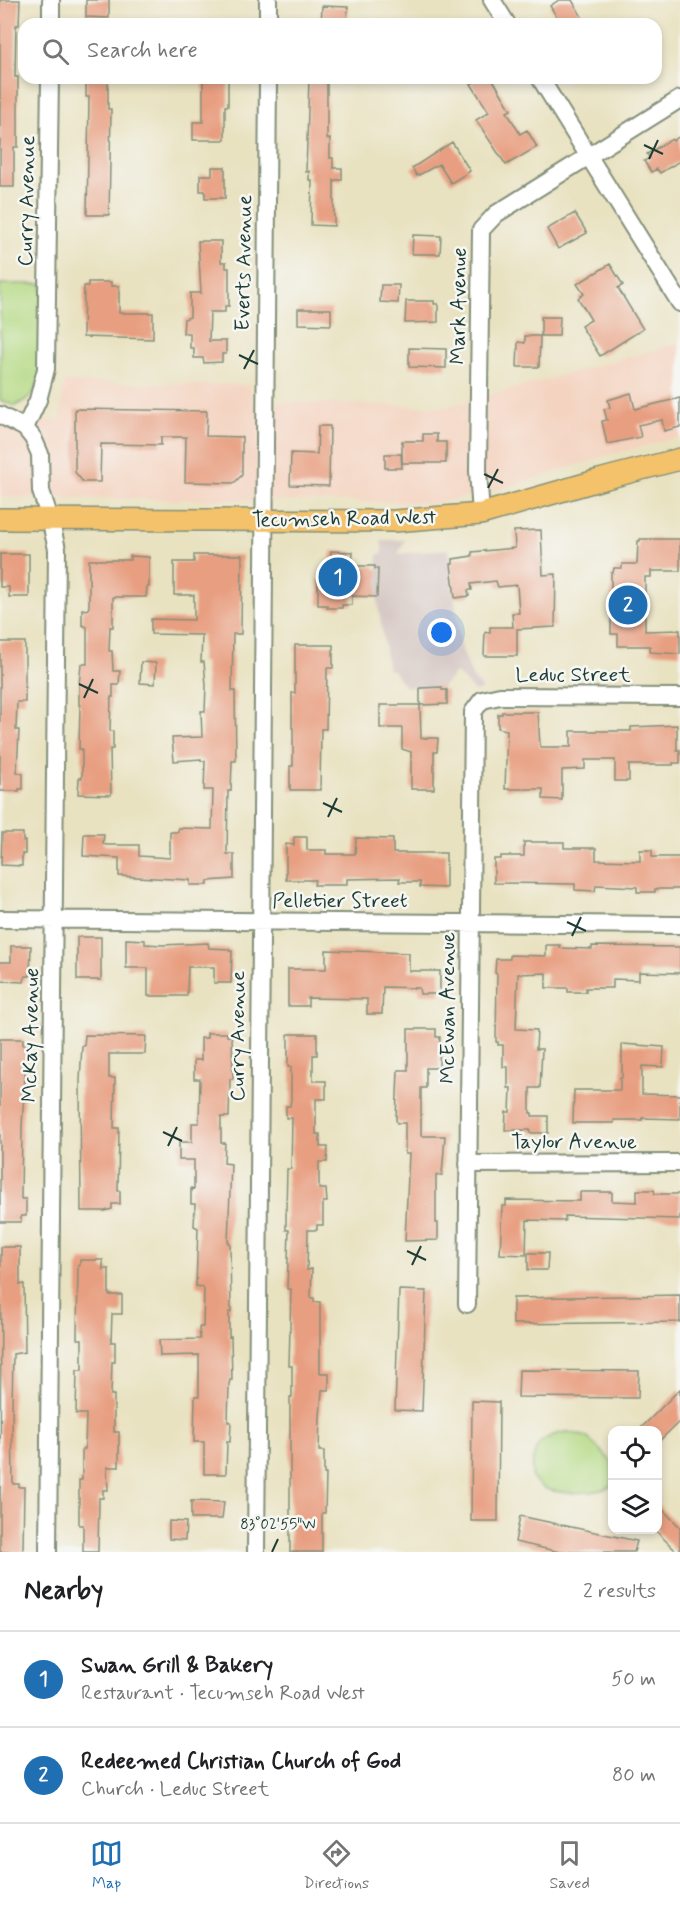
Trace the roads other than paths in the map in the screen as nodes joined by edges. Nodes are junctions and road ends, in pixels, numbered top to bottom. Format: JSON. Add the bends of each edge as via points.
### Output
{"nodes":[{"id":1,"x":51,"y":0,"type":"edge"},
{"id":2,"x":268,"y":0,"type":"edge"},
{"id":3,"x":492,"y":0,"type":"edge"},
{"id":4,"x":51,"y":18,"type":"edge"},
{"id":5,"x":268,"y":18,"type":"edge"},
{"id":6,"x":503,"y":18,"type":"edge"},
{"id":7,"x":50,"y":84,"type":"edge"},
{"id":8,"x":268,"y":84,"type":"edge"},
{"id":9,"x":544,"y":84,"type":"edge"},
{"id":10,"x":680,"y":99,"type":"edge"},
{"id":11,"x":588,"y":157,"type":"junction"},
{"id":12,"x":680,"y":303,"type":"edge"},
{"id":13,"x":0,"y":415,"type":"edge"},
{"id":14,"x":25,"y":428,"type":"junction"},
{"id":15,"x":680,"y":459,"type":"edge"},
{"id":16,"x":481,"y":514,"type":"junction"},
{"id":17,"x":0,"y":519,"type":"edge"},
{"id":18,"x":50,"y":519,"type":"junction"},
{"id":19,"x":263,"y":520,"type":"junction"},
{"id":20,"x":680,"y":697,"type":"edge"},
{"id":21,"x":473,"y":712,"type":"joint"},
{"id":22,"x":0,"y":919,"type":"edge"},
{"id":23,"x":54,"y":920,"type":"junction"},
{"id":24,"x":260,"y":921,"type":"junction"},
{"id":25,"x":471,"y":923,"type":"junction"},
{"id":26,"x":680,"y":925,"type":"edge"},
{"id":27,"x":680,"y":1163,"type":"edge"},
{"id":28,"x":468,"y":1164,"type":"junction"},
{"id":29,"x":467,"y":1304,"type":"dead end"},
{"id":30,"x":48,"y":1552,"type":"edge"},
{"id":31,"x":256,"y":1552,"type":"edge"}],
"edges":[{"from":1,"to":4,"type":"street"},
{"from":2,"to":5,"type":"street"},
{"from":3,"to":6,"type":"street"},
{"from":7,"to":14,"type":"street","name":"Curry Avenue","via":[[46,369]]},
{"from":8,"to":19,"type":"street","name":"Everts Avenue"},
{"from":9,"to":11,"type":"street"},
{"from":10,"to":11,"type":"street","name":"Mark Avenue"},
{"from":11,"to":12,"type":"street"},
{"from":11,"to":16,"type":"street","name":"Mark Avenue","via":[[496,214],[482,230],[478,471]]},
{"from":13,"to":14,"type":"street"},
{"from":14,"to":18,"type":"street","name":"McKay Avenue","via":[[40,454],[40,492]]},
{"from":15,"to":16,"type":"main road","name":"Tecumseh Road West"},
{"from":16,"to":19,"type":"main road","name":"Tecumseh Road West","via":[[394,521]]},
{"from":17,"to":18,"type":"main road","name":"Tecumseh Road West"},
{"from":18,"to":19,"type":"main road","name":"Tecumseh Road West"},
{"from":18,"to":23,"type":"street","name":"McKay Avenue","via":[[57,549]]},
{"from":19,"to":24,"type":"street","name":"Curry Avenue"},
{"from":20,"to":21,"type":"street","name":"Leduc Street","via":[[500,696],[482,700]]},
{"from":21,"to":25,"type":"street","name":"McEwan Avenue"},
{"from":22,"to":23,"type":"street","name":"Pelletier Street"},
{"from":23,"to":24,"type":"street","name":"Pelletier Street"},
{"from":23,"to":30,"type":"street","name":"McKay Avenue"},
{"from":24,"to":25,"type":"street","name":"Pelletier Street"},
{"from":24,"to":31,"type":"street","name":"Curry Avenue"},
{"from":25,"to":26,"type":"street","name":"Pelletier Street"},
{"from":25,"to":28,"type":"street","name":"McEwan Avenue"},
{"from":27,"to":28,"type":"street","name":"Taylor Avenue"},
{"from":28,"to":29,"type":"street","name":"McEwan Avenue"}]}
